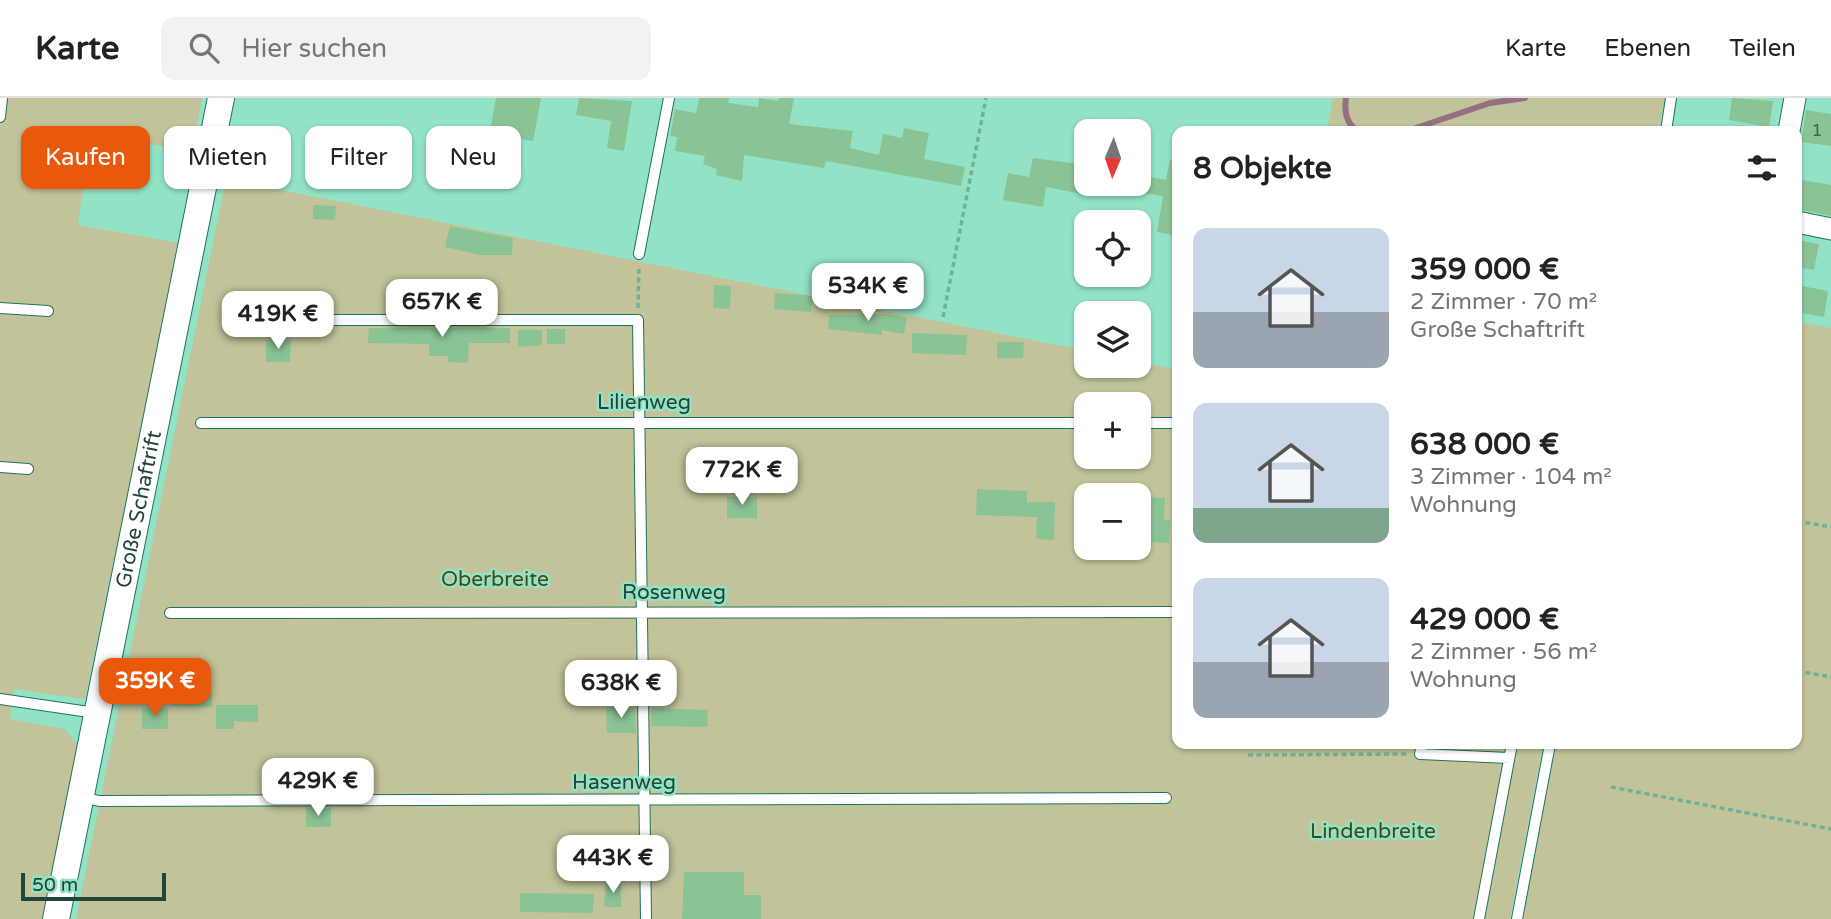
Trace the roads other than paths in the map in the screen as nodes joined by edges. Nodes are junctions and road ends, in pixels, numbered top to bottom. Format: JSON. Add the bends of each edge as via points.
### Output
{"nodes":[{"id":1,"x":2,"y":98,"type":"edge"},
{"id":2,"x":221,"y":98,"type":"edge"},
{"id":3,"x":669,"y":98,"type":"edge"},
{"id":4,"x":1671,"y":98,"type":"edge"},
{"id":5,"x":1795,"y":98,"type":"edge"},
{"id":6,"x":0,"y":117,"type":"edge"},
{"id":7,"x":1667,"y":126,"type":"edge"},
{"id":8,"x":1790,"y":126,"type":"edge"},
{"id":9,"x":1802,"y":223,"type":"edge"},
{"id":10,"x":1831,"y":229,"type":"edge"},
{"id":11,"x":639,"y":254,"type":"road end"},
{"id":12,"x":0,"y":308,"type":"edge"},
{"id":13,"x":48,"y":311,"type":"dead end"},
{"id":14,"x":242,"y":320,"type":"dead end"},
{"id":15,"x":639,"y":421,"type":"junction"},
{"id":16,"x":201,"y":423,"type":"dead end"},
{"id":17,"x":1074,"y":423,"type":"edge"},
{"id":18,"x":1151,"y":423,"type":"edge"},
{"id":19,"x":1172,"y":423,"type":"edge"},
{"id":20,"x":0,"y":467,"type":"edge"},
{"id":21,"x":28,"y":469,"type":"dead end"},
{"id":22,"x":640,"y":611,"type":"junction"},
{"id":23,"x":1172,"y":612,"type":"edge"},
{"id":24,"x":170,"y":613,"type":"dead end"},
{"id":25,"x":0,"y":699,"type":"edge"},
{"id":26,"x":99,"y":713,"type":"junction"},
{"id":27,"x":1421,"y":749,"type":"edge"},
{"id":28,"x":1511,"y":749,"type":"edge"},
{"id":29,"x":1549,"y":749,"type":"edge"},
{"id":30,"x":1509,"y":758,"type":"junction"},
{"id":31,"x":82,"y":797,"type":"junction"},
{"id":32,"x":1166,"y":798,"type":"dead end"},
{"id":33,"x":643,"y":801,"type":"junction"},
{"id":34,"x":56,"y":919,"type":"edge"},
{"id":35,"x":646,"y":919,"type":"edge"},
{"id":36,"x":1479,"y":919,"type":"edge"},
{"id":37,"x":1517,"y":919,"type":"edge"}],
"edges":[{"from":1,"to":6,"type":"lane"},
{"from":2,"to":26,"type":"street","name":"Große Schaftrift"},
{"from":3,"to":11,"type":"lane"},
{"from":4,"to":7,"type":"lane"},
{"from":5,"to":8,"type":"street"},
{"from":9,"to":10,"type":"street"},
{"from":12,"to":13,"type":"lane"},
{"from":14,"to":15,"type":"lane","via":[[638,320]]},
{"from":15,"to":16,"type":"lane","name":"Lilienweg"},
{"from":15,"to":17,"type":"lane","name":"Lilienweg"},
{"from":15,"to":22,"type":"lane"},
{"from":18,"to":19,"type":"lane"},
{"from":20,"to":21,"type":"lane"},
{"from":22,"to":23,"type":"lane","name":"Rosenweg"},
{"from":22,"to":24,"type":"lane","name":"Rosenweg"},
{"from":22,"to":33,"type":"lane"},
{"from":25,"to":26,"type":"lane"},
{"from":26,"to":31,"type":"street","name":"Große Schaftrift"},
{"from":27,"to":30,"type":"lane"},
{"from":28,"to":30,"type":"lane"},
{"from":29,"to":37,"type":"lane"},
{"from":30,"to":36,"type":"lane"},
{"from":31,"to":33,"type":"lane","name":"Hasenweg","via":[[99,801]]},
{"from":31,"to":34,"type":"street","name":"Große Schaftrift"},
{"from":32,"to":33,"type":"lane","name":"Hasenweg"},
{"from":33,"to":35,"type":"lane"}]}
